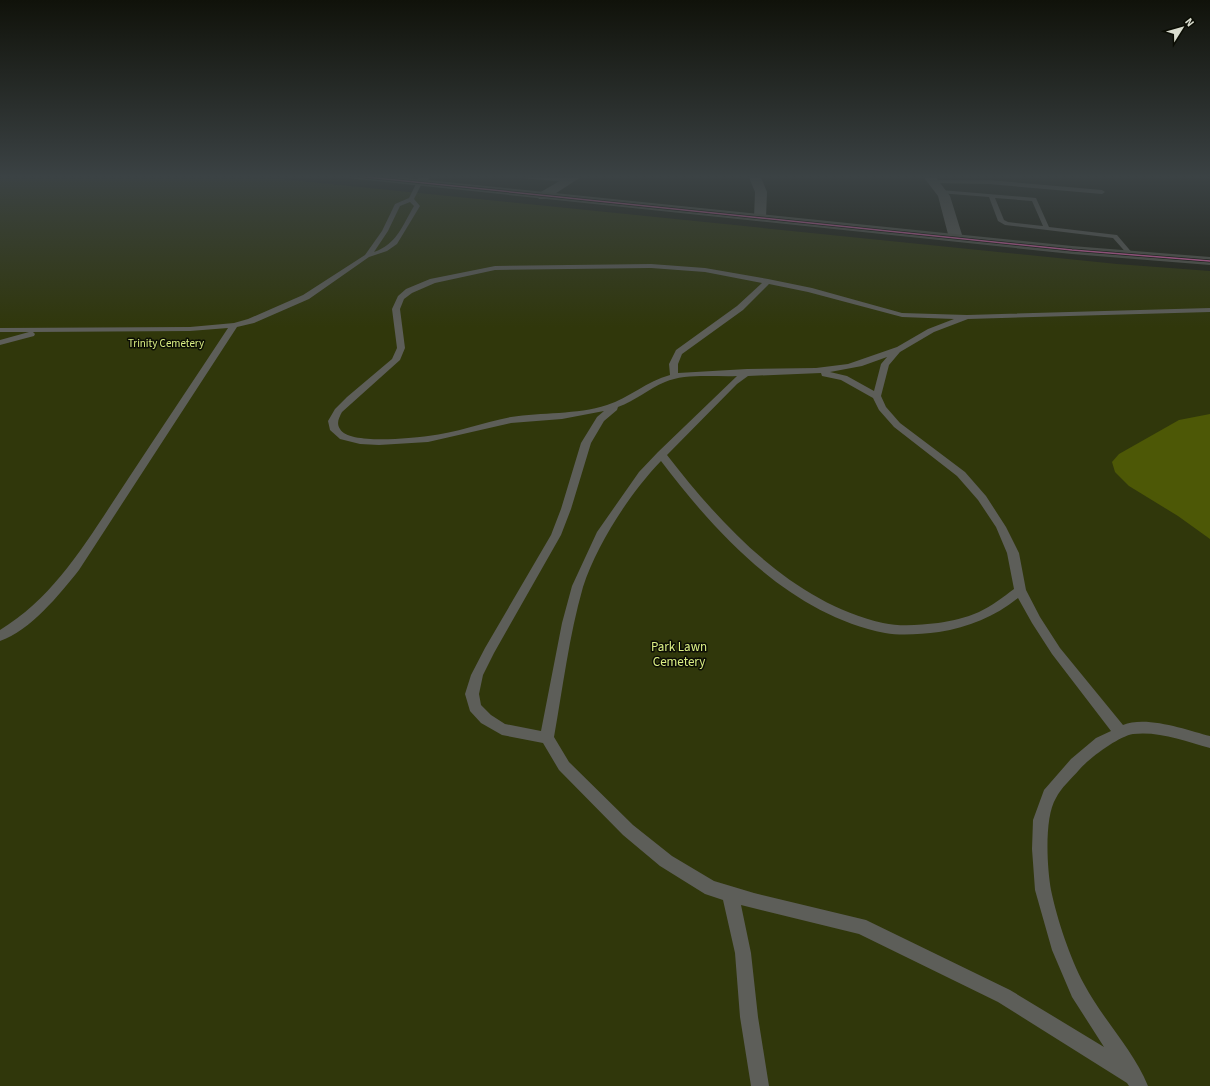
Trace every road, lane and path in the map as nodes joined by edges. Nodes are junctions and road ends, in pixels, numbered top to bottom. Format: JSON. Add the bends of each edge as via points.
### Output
{"nodes":[{"id":1,"x":387,"y":226,"type":"edge"},
{"id":2,"x":406,"y":226,"type":"edge"},
{"id":3,"x":835,"y":226,"type":"edge"},
{"id":4,"x":952,"y":226,"type":"edge"},
{"id":5,"x":1024,"y":226,"type":"edge"},
{"id":6,"x":1047,"y":228,"type":"joint"},
{"id":7,"x":956,"y":238,"type":"junction"},
{"id":8,"x":1131,"y":255,"type":"junction"},
{"id":9,"x":367,"y":256,"type":"junction"},
{"id":10,"x":1210,"y":261,"type":"edge"},
{"id":11,"x":768,"y":281,"type":"junction"},
{"id":12,"x":1210,"y":310,"type":"edge"},
{"id":13,"x":967,"y":318,"type":"junction"},
{"id":14,"x":234,"y":325,"type":"junction"},
{"id":15,"x":0,"y":330,"type":"edge"},
{"id":16,"x":49,"y":330,"type":"junction"},
{"id":17,"x":0,"y":343,"type":"edge"},
{"id":18,"x":901,"y":348,"type":"junction"},
{"id":19,"x":816,"y":371,"type":"junction"},
{"id":20,"x":748,"y":372,"type":"junction"},
{"id":21,"x":674,"y":376,"type":"junction"},
{"id":22,"x":877,"y":396,"type":"junction"},
{"id":23,"x":619,"y":404,"type":"junction"},
{"id":24,"x":661,"y":454,"type":"junction"},
{"id":25,"x":1020,"y":590,"type":"junction"},
{"id":26,"x":0,"y":636,"type":"edge"},
{"id":27,"x":1121,"y":733,"type":"junction"},
{"id":28,"x":547,"y":738,"type":"junction"},
{"id":29,"x":1210,"y":742,"type":"edge"},
{"id":30,"x":730,"y":894,"type":"junction"},
{"id":31,"x":1137,"y":1081,"type":"edge"},
{"id":32,"x":760,"y":1086,"type":"edge"}],
"edges":[{"from":1,"to":9,"type":"lane"},
{"from":2,"to":9,"type":"lane","via":[[395,243],[385,250]]},
{"from":3,"to":7,"type":"main road"},
{"from":4,"to":7,"type":"street"},
{"from":5,"to":6,"type":"lane"},
{"from":6,"to":8,"type":"lane","via":[[1115,236]]},
{"from":7,"to":8,"type":"main road"},
{"from":8,"to":10,"type":"main road"},
{"from":9,"to":14,"type":"lane","via":[[306,297],[266,315]]},
{"from":11,"to":13,"type":"lane","via":[[902,315]]},
{"from":11,"to":21,"type":"lane","via":[[740,308],[679,352],[672,367]]},
{"from":11,"to":23,"type":"lane","via":[[705,270],[651,266],[495,268],[432,281],[409,291],[401,298],[396,309],[401,348],[396,360],[350,399],[338,411],[333,421],[335,430],[343,437],[360,441],[428,439],[511,420],[569,415]]},
{"from":12,"to":13,"type":"lane"},
{"from":13,"to":18,"type":"lane","via":[[928,333]]},
{"from":14,"to":16,"type":"lane","via":[[190,329]]},
{"from":14,"to":26,"type":"lane","via":[[75,567],[45,605]]},
{"from":15,"to":16,"type":"lane"},
{"from":16,"to":17,"type":"lane"},
{"from":18,"to":19,"type":"lane","via":[[852,366]]},
{"from":18,"to":22,"type":"lane","via":[[885,364]]},
{"from":19,"to":20,"type":"lane"},
{"from":19,"to":22,"type":"lane","via":[[844,378]]},
{"from":20,"to":21,"type":"lane"},
{"from":20,"to":24,"type":"lane","via":[[734,382]]},
{"from":21,"to":23,"type":"lane"},
{"from":22,"to":25,"type":"lane","via":[[882,408],[897,425],[961,474],[982,498],[1001,527],[1013,553]]},
{"from":23,"to":28,"type":"lane","via":[[600,419],[586,443],[556,535],[489,651],[477,675],[472,694],[475,707],[486,719],[502,729]]},
{"from":24,"to":25,"type":"lane","via":[[724,530],[767,567],[799,590],[849,617],[885,628],[946,627],[978,618]]},
{"from":24,"to":28,"type":"lane","via":[[643,474],[602,532],[578,586],[568,623]]},
{"from":25,"to":27,"type":"lane","via":[[1056,651]]},
{"from":27,"to":29,"type":"lane","via":[[1131,728],[1163,729]]},
{"from":27,"to":31,"type":"lane","via":[[1101,742],[1076,763],[1049,795],[1041,820],[1040,849],[1043,890],[1060,950],[1078,991]]},
{"from":28,"to":30,"type":"lane","via":[[564,766],[628,830],[673,865],[711,888]]},
{"from":30,"to":31,"type":"lane","via":[[860,926],[1004,996]]},
{"from":30,"to":32,"type":"lane","via":[[743,953],[749,1017]]}]}
